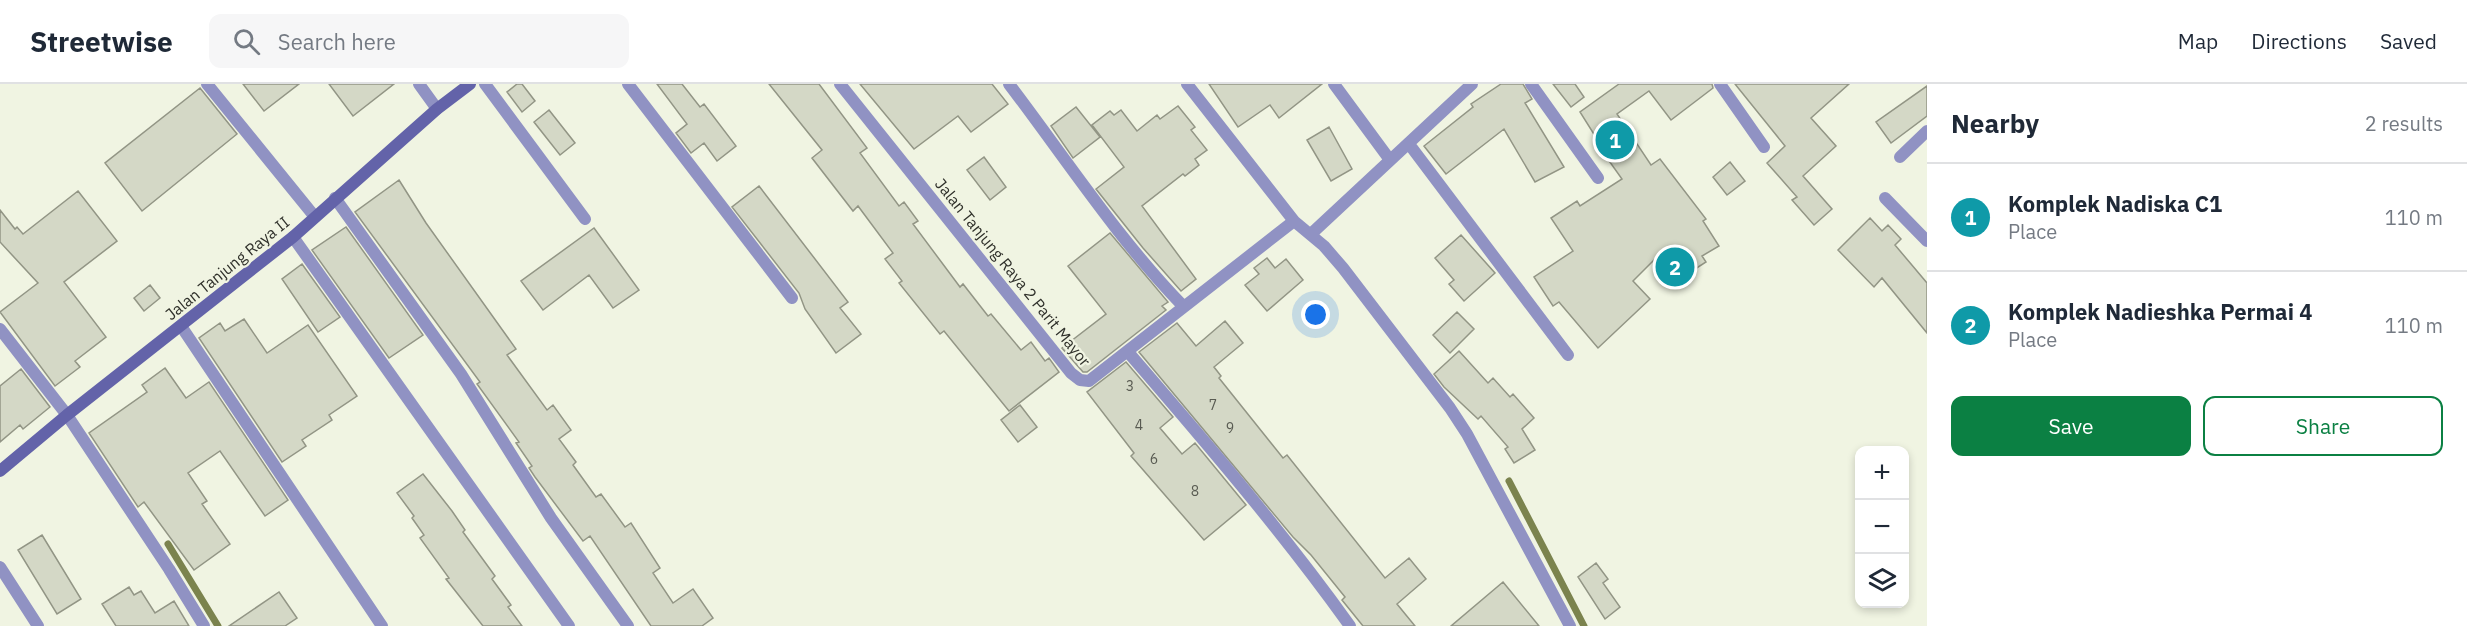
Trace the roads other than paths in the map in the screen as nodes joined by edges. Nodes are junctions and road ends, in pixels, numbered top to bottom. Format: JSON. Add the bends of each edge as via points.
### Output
{"nodes":[{"id":1,"x":207,"y":84,"type":"edge"},
{"id":2,"x":419,"y":84,"type":"edge"},
{"id":3,"x":470,"y":84,"type":"edge"},
{"id":4,"x":485,"y":84,"type":"edge"},
{"id":5,"x":628,"y":84,"type":"edge"},
{"id":6,"x":840,"y":84,"type":"edge"},
{"id":7,"x":1009,"y":84,"type":"edge"},
{"id":8,"x":1187,"y":84,"type":"edge"},
{"id":9,"x":1334,"y":84,"type":"edge"},
{"id":10,"x":1472,"y":84,"type":"edge"},
{"id":11,"x":1531,"y":84,"type":"edge"},
{"id":12,"x":1720,"y":84,"type":"edge"},
{"id":13,"x":437,"y":109,"type":"junction"},
{"id":14,"x":1927,"y":131,"type":"edge"},
{"id":15,"x":1409,"y":144,"type":"junction"},
{"id":16,"x":1764,"y":147,"type":"dead end"},
{"id":17,"x":1900,"y":157,"type":"dead end"},
{"id":18,"x":1390,"y":160,"type":"junction"},
{"id":19,"x":1598,"y":178,"type":"dead end"},
{"id":20,"x":335,"y":198,"type":"junction"},
{"id":21,"x":1885,"y":198,"type":"dead end"},
{"id":22,"x":315,"y":218,"type":"junction"},
{"id":23,"x":585,"y":219,"type":"dead end"},
{"id":24,"x":1294,"y":221,"type":"junction"},
{"id":25,"x":1311,"y":234,"type":"junction"},
{"id":26,"x":293,"y":237,"type":"junction"},
{"id":27,"x":1927,"y":241,"type":"edge"},
{"id":28,"x":792,"y":298,"type":"dead end"},
{"id":29,"x":1183,"y":306,"type":"junction"},
{"id":30,"x":181,"y":326,"type":"junction"},
{"id":31,"x":0,"y":329,"type":"edge"},
{"id":32,"x":1128,"y":352,"type":"junction"},
{"id":33,"x":1568,"y":355,"type":"dead end"},
{"id":34,"x":67,"y":416,"type":"junction"},
{"id":35,"x":1,"y":468,"type":"edge"},
{"id":36,"x":0,"y":567,"type":"edge"},
{"id":37,"x":38,"y":626,"type":"edge"},
{"id":38,"x":204,"y":626,"type":"edge"},
{"id":39,"x":382,"y":626,"type":"edge"},
{"id":40,"x":569,"y":626,"type":"edge"},
{"id":41,"x":628,"y":626,"type":"edge"},
{"id":42,"x":1350,"y":626,"type":"edge"},
{"id":43,"x":1570,"y":626,"type":"edge"}],
"edges":[{"from":1,"to":22,"type":"street"},
{"from":2,"to":13,"type":"street"},
{"from":3,"to":13,"type":"street","name":"Jalan Tanjung Raya II"},
{"from":4,"to":23,"type":"street"},
{"from":5,"to":28,"type":"street"},
{"from":6,"to":32,"type":"street","name":"Jalan Tanjung Raya 2 Parit Mayor","via":[[1071,373],[1089,381]]},
{"from":7,"to":29,"type":"street","via":[[1102,210]]},
{"from":8,"to":24,"type":"street"},
{"from":9,"to":18,"type":"street"},
{"from":10,"to":15,"type":"street"},
{"from":11,"to":19,"type":"street"},
{"from":12,"to":16,"type":"street"},
{"from":13,"to":20,"type":"street","name":"Jalan Tanjung Raya II"},
{"from":14,"to":17,"type":"street"},
{"from":15,"to":18,"type":"street"},
{"from":15,"to":33,"type":"street"},
{"from":18,"to":25,"type":"street"},
{"from":20,"to":22,"type":"street","name":"Jalan Tanjung Raya II"},
{"from":20,"to":41,"type":"street","via":[[461,374],[551,518]]},
{"from":21,"to":27,"type":"street"},
{"from":22,"to":26,"type":"street","name":"Jalan Tanjung Raya II"},
{"from":24,"to":25,"type":"street"},
{"from":24,"to":29,"type":"street","name":"Jalan Tanjung Raya 2 Parit Mayor"},
{"from":25,"to":43,"type":"street","via":[[1343,268],[1450,408],[1503,498]]},
{"from":26,"to":30,"type":"street","name":"Jalan Tanjung Raya II"},
{"from":26,"to":40,"type":"street"},
{"from":29,"to":32,"type":"street","name":"Jalan Tanjung Raya 2 Parit Mayor"},
{"from":30,"to":34,"type":"street","name":"Jalan Tanjung Raya II"},
{"from":30,"to":39,"type":"street"},
{"from":31,"to":34,"type":"street"},
{"from":32,"to":42,"type":"street"},
{"from":34,"to":35,"type":"street","name":"Jalan Tanjung Raya II"},
{"from":34,"to":38,"type":"street"},
{"from":36,"to":37,"type":"street"}]}
